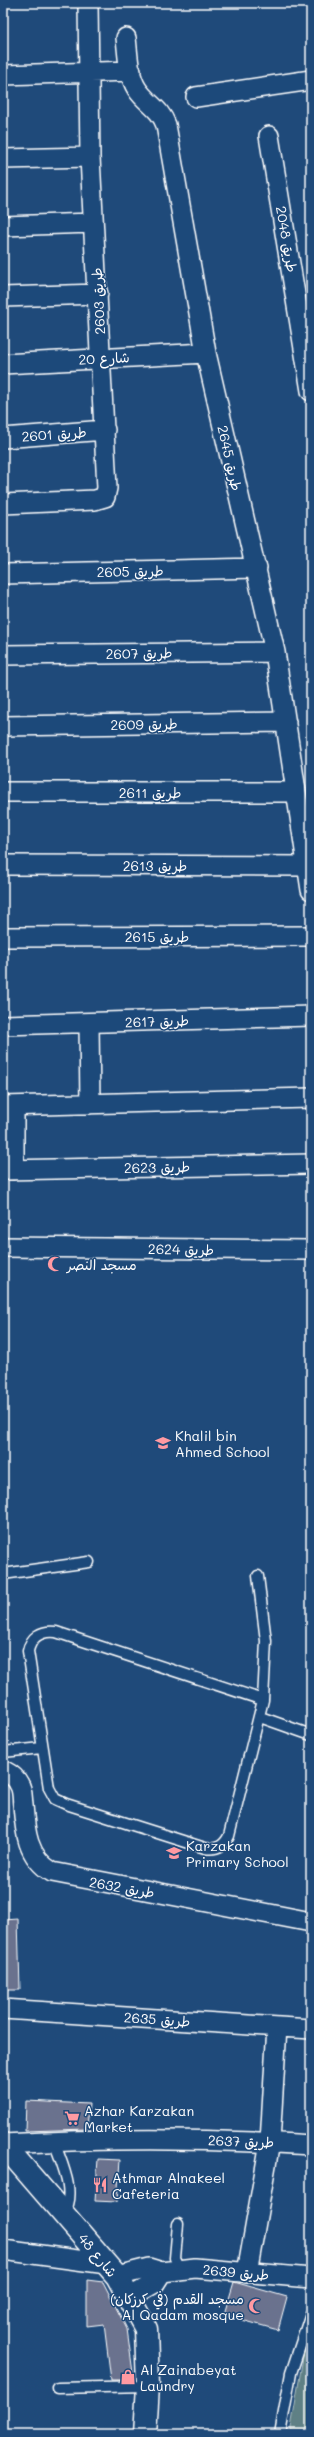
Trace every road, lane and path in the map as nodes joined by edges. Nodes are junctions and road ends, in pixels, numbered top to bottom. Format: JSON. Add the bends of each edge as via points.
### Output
{"nodes":[{"id":1,"x":88,"y":3,"type":"edge"},
{"id":2,"x":126,"y":38,"type":"dead end"},
{"id":3,"x":131,"y":71,"type":"junction"},
{"id":4,"x":89,"y":72,"type":"junction"},
{"id":5,"x":3,"y":75,"type":"edge"},
{"id":6,"x":311,"y":80,"type":"edge"},
{"id":7,"x":196,"y":97,"type":"dead end"},
{"id":8,"x":269,"y":136,"type":"dead end"},
{"id":9,"x":90,"y":157,"type":"junction"},
{"id":10,"x":3,"y":159,"type":"edge"},
{"id":11,"x":93,"y":222,"type":"junction"},
{"id":12,"x":3,"y":226,"type":"edge"},
{"id":13,"x":98,"y":294,"type":"junction"},
{"id":14,"x":3,"y":297,"type":"edge"},
{"id":15,"x":206,"y":353,"type":"junction"},
{"id":16,"x":101,"y":358,"type":"junction"},
{"id":17,"x":3,"y":364,"type":"edge"},
{"id":18,"x":311,"y":391,"type":"edge"},
{"id":19,"x":104,"y":430,"type":"junction"},
{"id":20,"x":3,"y":438,"type":"edge"},
{"id":21,"x":3,"y":504,"type":"edge"},
{"id":22,"x":257,"y":568,"type":"junction"},
{"id":23,"x":3,"y":574,"type":"edge"},
{"id":24,"x":275,"y":652,"type":"junction"},
{"id":25,"x":3,"y":654,"type":"edge"},
{"id":26,"x":286,"y":722,"type":"junction"},
{"id":27,"x":3,"y":726,"type":"edge"},
{"id":28,"x":3,"y":792,"type":"edge"},
{"id":29,"x":296,"y":792,"type":"junction"},
{"id":30,"x":3,"y":865,"type":"edge"},
{"id":31,"x":307,"y":866,"type":"junction"},
{"id":32,"x":311,"y":890,"type":"edge"},
{"id":33,"x":311,"y":936,"type":"edge"},
{"id":34,"x":3,"y":937,"type":"edge"},
{"id":35,"x":311,"y":1016,"type":"edge"},
{"id":36,"x":89,"y":1024,"type":"junction"},
{"id":37,"x":3,"y":1025,"type":"edge"},
{"id":38,"x":311,"y":1098,"type":"edge"},
{"id":39,"x":90,"y":1104,"type":"junction"},
{"id":40,"x":8,"y":1106,"type":"edge"},
{"id":41,"x":311,"y":1164,"type":"edge"},
{"id":42,"x":8,"y":1170,"type":"edge"},
{"id":43,"x":3,"y":1247,"type":"edge"},
{"id":44,"x":311,"y":1250,"type":"edge"},
{"id":45,"x":89,"y":1562,"type":"dead end"},
{"id":46,"x":3,"y":1574,"type":"edge"},
{"id":47,"x":258,"y":1576,"type":"dead end"},
{"id":48,"x":263,"y":1700,"type":"junction"},
{"id":49,"x":260,"y":1716,"type":"junction"},
{"id":50,"x":311,"y":1735,"type":"edge"},
{"id":51,"x":42,"y":1748,"type":"junction"},
{"id":52,"x":3,"y":1752,"type":"edge"},
{"id":53,"x":3,"y":1770,"type":"edge"},
{"id":54,"x":311,"y":1922,"type":"edge"},
{"id":55,"x":3,"y":2009,"type":"edge"},
{"id":56,"x":276,"y":2027,"type":"junction"},
{"id":57,"x":311,"y":2028,"type":"edge"},
{"id":58,"x":54,"y":2141,"type":"junction"},
{"id":59,"x":270,"y":2142,"type":"junction"},
{"id":60,"x":3,"y":2144,"type":"edge"},
{"id":61,"x":311,"y":2145,"type":"edge"},
{"id":62,"x":63,"y":2213,"type":"junction"},
{"id":63,"x":178,"y":2224,"type":"dead end"},
{"id":64,"x":3,"y":2250,"type":"edge"},
{"id":65,"x":180,"y":2268,"type":"junction"},
{"id":66,"x":112,"y":2270,"type":"junction"},
{"id":67,"x":162,"y":2272,"type":"junction"},
{"id":68,"x":247,"y":2273,"type":"junction"},
{"id":69,"x":311,"y":2278,"type":"edge"},
{"id":70,"x":130,"y":2297,"type":"junction"},
{"id":71,"x":311,"y":2313,"type":"edge"},
{"id":72,"x":148,"y":2386,"type":"junction"},
{"id":73,"x":58,"y":2388,"type":"dead end"},
{"id":74,"x":145,"y":2434,"type":"edge"},
{"id":75,"x":280,"y":2434,"type":"edge"}],
"edges":[{"from":1,"to":4,"type":"street","name":"طريق 2603"},
{"from":2,"to":3,"type":"street","name":"طريق 2645"},
{"from":3,"to":4,"type":"street"},
{"from":3,"to":15,"type":"street","name":"طريق 2645","via":[[133,83],[138,91],[158,109],[166,125]]},
{"from":4,"to":5,"type":"street"},
{"from":4,"to":9,"type":"street","name":"طريق 2603"},
{"from":6,"to":7,"type":"street"},
{"from":8,"to":18,"type":"street","name":"طريق 2048"},
{"from":9,"to":10,"type":"street"},
{"from":9,"to":11,"type":"street","name":"طريق 2603"},
{"from":11,"to":12,"type":"street"},
{"from":11,"to":13,"type":"street","name":"طريق 2603"},
{"from":13,"to":14,"type":"street"},
{"from":13,"to":16,"type":"street","name":"طريق 2603"},
{"from":15,"to":16,"type":"street","name":"شارع 20"},
{"from":15,"to":22,"type":"street","name":"طريق 2645"},
{"from":16,"to":17,"type":"street","name":"شارع 20"},
{"from":16,"to":19,"type":"street","name":"طريق 2603"},
{"from":19,"to":20,"type":"street","name":"طريق 2601"},
{"from":19,"to":21,"type":"street","name":"طريق 2603","via":[[108,478],[105,497],[95,500]]},
{"from":22,"to":23,"type":"street","name":"طريق 2605"},
{"from":22,"to":24,"type":"street","name":"طريق 2645"},
{"from":24,"to":25,"type":"street","name":"طريق 2607"},
{"from":24,"to":26,"type":"street","name":"طريق 2645"},
{"from":26,"to":27,"type":"street","name":"طريق 2609"},
{"from":26,"to":29,"type":"street","name":"طريق 2645"},
{"from":28,"to":29,"type":"street","name":"طريق 2611"},
{"from":29,"to":31,"type":"street","name":"طريق 2645"},
{"from":30,"to":31,"type":"street","name":"طريق 2613"},
{"from":31,"to":32,"type":"street","name":"طريق 2645"},
{"from":33,"to":34,"type":"street","name":"طريق 2615"},
{"from":35,"to":36,"type":"street","name":"طريق 2617"},
{"from":36,"to":37,"type":"street","name":"طريق 2617"},
{"from":36,"to":39,"type":"street"},
{"from":38,"to":39,"type":"street"},
{"from":39,"to":40,"type":"street"},
{"from":40,"to":42,"type":"street"},
{"from":41,"to":42,"type":"street","name":"طريق 2623"},
{"from":43,"to":44,"type":"street","name":"طريق 2624"},
{"from":45,"to":46,"type":"lane"},
{"from":47,"to":48,"type":"lane","via":[[266,1641]]},
{"from":48,"to":49,"type":"lane"},
{"from":48,"to":51,"type":"lane","via":[[56,1632],[43,1632],[32,1640],[28,1652]]},
{"from":49,"to":50,"type":"lane"},
{"from":49,"to":51,"type":"lane","via":[[229,1836],[223,1845],[212,1849],[60,1802],[55,1799],[49,1788]]},
{"from":51,"to":52,"type":"lane"},
{"from":53,"to":54,"type":"street","name":"طريق 2632","via":[[12,1775],[21,1788],[29,1846],[41,1865],[52,1872]]},
{"from":55,"to":56,"type":"street","name":"طريق 2635"},
{"from":56,"to":57,"type":"street","name":"طريق 2635"},
{"from":56,"to":59,"type":"street"},
{"from":58,"to":59,"type":"street","name":"طريق 2637"},
{"from":58,"to":60,"type":"street","name":"طريق 2637"},
{"from":58,"to":62,"type":"lane","via":[[70,2192]]},
{"from":59,"to":61,"type":"street","name":"طريق 2637"},
{"from":59,"to":68,"type":"street"},
{"from":60,"to":62,"type":"street","name":"شارع 48"},
{"from":62,"to":66,"type":"street","name":"شارع 48"},
{"from":63,"to":65,"type":"lane","via":[[175,2258]]},
{"from":64,"to":66,"type":"street"},
{"from":65,"to":67,"type":"street","name":"طريق 2639"},
{"from":65,"to":68,"type":"street","name":"طريق 2639"},
{"from":66,"to":67,"type":"street","name":"طريق 2639","via":[[149,2268]]},
{"from":66,"to":70,"type":"street","name":"شارع 48"},
{"from":67,"to":70,"type":"street","via":[[155,2283]]},
{"from":68,"to":69,"type":"street","name":"طريق 2639"},
{"from":70,"to":72,"type":"street","name":"شارع 48","via":[[146,2329]]},
{"from":71,"to":75,"type":"lane","via":[[291,2373]]},
{"from":72,"to":73,"type":"lane"},
{"from":72,"to":74,"type":"street","name":"شارع 48"}]}
